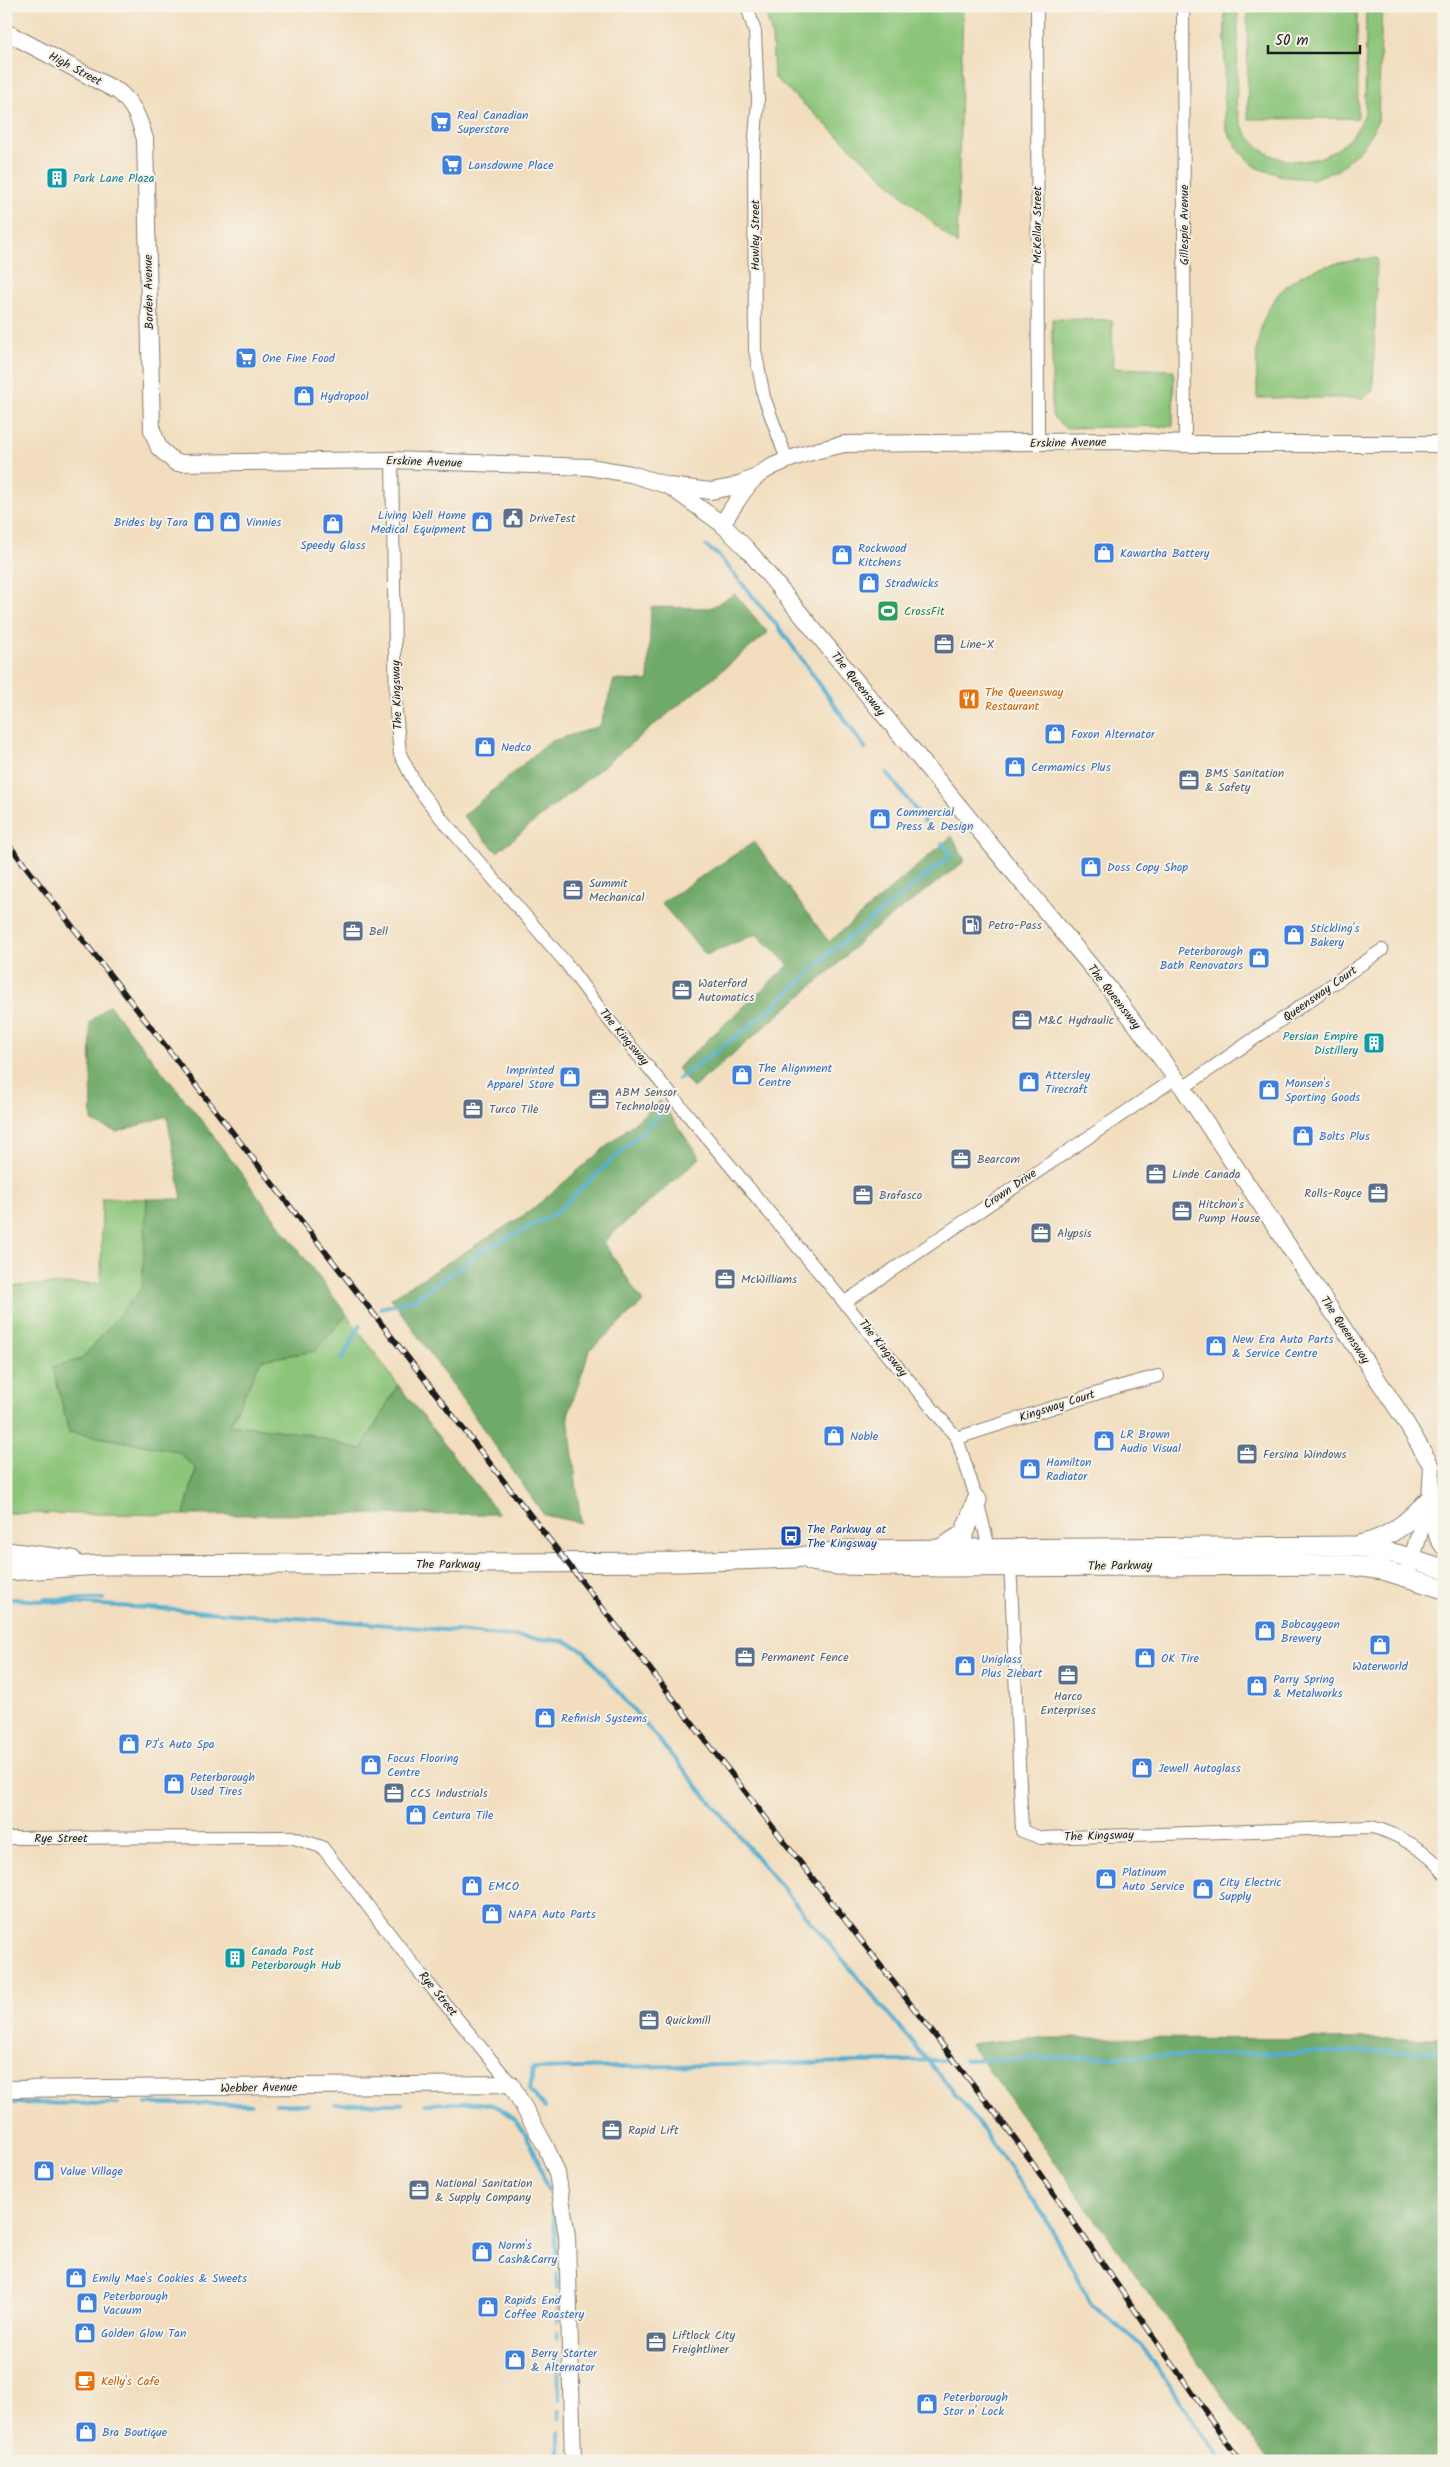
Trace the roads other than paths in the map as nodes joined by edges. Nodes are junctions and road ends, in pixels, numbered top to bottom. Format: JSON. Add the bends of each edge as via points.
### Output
{"nodes":[{"id":1,"x":747,"y":6,"type":"edge"},
{"id":2,"x":1037,"y":6,"type":"edge"},
{"id":3,"x":1183,"y":6,"type":"edge"},
{"id":4,"x":6,"y":32,"type":"edge"},
{"id":5,"x":137,"y":114,"type":"joint"},
{"id":6,"x":1038,"y":443,"type":"junction"},
{"id":7,"x":1185,"y":444,"type":"junction"},
{"id":8,"x":1444,"y":444,"type":"edge"},
{"id":9,"x":392,"y":460,"type":"junction"},
{"id":10,"x":788,"y":460,"type":"junction"},
{"id":11,"x":176,"y":463,"type":"joint"},
{"id":12,"x":754,"y":478,"type":"junction"},
{"id":13,"x":669,"y":486,"type":"junction"},
{"id":14,"x":722,"y":524,"type":"junction"},
{"id":15,"x":1382,"y":950,"type":"dead end"},
{"id":16,"x":1180,"y":1083,"type":"junction"},
{"id":17,"x":845,"y":1302,"type":"junction"},
{"id":18,"x":1158,"y":1376,"type":"dead end"},
{"id":19,"x":957,"y":1438,"type":"junction"},
{"id":20,"x":1438,"y":1466,"type":"edge"},
{"id":21,"x":1430,"y":1499,"type":"junction"},
{"id":22,"x":977,"y":1500,"type":"junction"},
{"id":23,"x":1444,"y":1545,"type":"edge"},
{"id":24,"x":1353,"y":1546,"type":"junction"},
{"id":25,"x":940,"y":1550,"type":"junction"},
{"id":26,"x":6,"y":1552,"type":"edge"},
{"id":27,"x":794,"y":1558,"type":"junction"},
{"id":28,"x":1000,"y":1558,"type":"junction"},
{"id":29,"x":101,"y":1565,"type":"junction"},
{"id":30,"x":1409,"y":1567,"type":"junction"},
{"id":31,"x":1444,"y":1569,"type":"edge"},
{"id":32,"x":6,"y":1570,"type":"edge"},
{"id":33,"x":1444,"y":1589,"type":"edge"},
{"id":34,"x":6,"y":1838,"type":"edge"},
{"id":35,"x":1444,"y":1873,"type":"edge"},
{"id":36,"x":511,"y":2084,"type":"junction"},
{"id":37,"x":6,"y":2089,"type":"edge"},
{"id":38,"x":573,"y":2461,"type":"edge"}],
"edges":[{"from":1,"to":10,"type":"street","name":"Hawley Street","via":[[755,32],[758,101],[754,150],[755,350],[764,397]]},
{"from":2,"to":6,"type":"street","name":"McKellar Street"},
{"from":3,"to":7,"type":"street","name":"Gillespie Avenue"},
{"from":4,"to":5,"type":"street","name":"High Street","via":[[119,92],[131,102]]},
{"from":5,"to":11,"type":"street","name":"Borden Avenue","via":[[145,139],[152,430],[159,448]]},
{"from":6,"to":7,"type":"street","name":"Erskine Avenue","via":[[1123,441]]},
{"from":6,"to":10,"type":"street","name":"Erskine Avenue","via":[[845,444],[817,449]]},
{"from":7,"to":8,"type":"street","name":"Erskine Avenue"},
{"from":9,"to":11,"type":"street","name":"Erskine Avenue"},
{"from":9,"to":13,"type":"street","name":"Erskine Avenue","via":[[589,466]]},
{"from":9,"to":17,"type":"street","name":"The Kingsway","via":[[396,712],[400,754],[417,787]]},
{"from":10,"to":12,"type":"street","name":"Erskine Avenue"},
{"from":12,"to":13,"type":"street","via":[[711,491]]},
{"from":12,"to":14,"type":"street","name":"Erskine Avenue"},
{"from":13,"to":14,"type":"street","name":"The Queensway"},
{"from":14,"to":16,"type":"street","name":"The Queensway","via":[[748,550],[1102,981]]},
{"from":15,"to":16,"type":"street","name":"Queensway Court"},
{"from":16,"to":17,"type":"street","name":"Crown Drive"},
{"from":16,"to":20,"type":"street","name":"The Queensway"},
{"from":17,"to":19,"type":"street","name":"The Kingsway"},
{"from":18,"to":19,"type":"street","name":"Kingsway Court"},
{"from":19,"to":22,"type":"street","name":"The Kingsway"},
{"from":20,"to":21,"type":"street","name":"The Queensway"},
{"from":21,"to":23,"type":"main road"},
{"from":21,"to":24,"type":"main road","via":[[1394,1532],[1377,1541]]},
{"from":21,"to":30,"type":"street","name":"The Queensway"},
{"from":22,"to":25,"type":"main road","via":[[964,1534]]},
{"from":22,"to":28,"type":"street","name":"The Kingsway"},
{"from":24,"to":28,"type":"main road","name":"The Parkway"},
{"from":24,"to":30,"type":"main road","name":"The Parkway"},
{"from":25,"to":27,"type":"main road","name":"The Parkway","via":[[847,1550]]},
{"from":25,"to":28,"type":"main road","name":"The Parkway"},
{"from":26,"to":29,"type":"main road","name":"The Parkway"},
{"from":27,"to":28,"type":"main road","name":"The Parkway","via":[[838,1566]]},
{"from":27,"to":29,"type":"main road","name":"The Parkway","via":[[559,1564]]},
{"from":28,"to":30,"type":"main road","name":"The Parkway"},
{"from":28,"to":35,"type":"street","name":"The Kingsway","via":[[1022,1831],[1041,1838],[1372,1826],[1393,1832],[1438,1864]]},
{"from":29,"to":32,"type":"main road","name":"The Parkway"},
{"from":30,"to":31,"type":"main road","name":"The Parkway"},
{"from":30,"to":33,"type":"main road","name":"The Parkway"},
{"from":34,"to":36,"type":"street","name":"Rye Street","via":[[291,1837],[322,1847]]},
{"from":36,"to":37,"type":"street","name":"Webber Avenue"},
{"from":36,"to":38,"type":"street","name":"Rye Street","via":[[557,2173],[567,2236]]}]}
